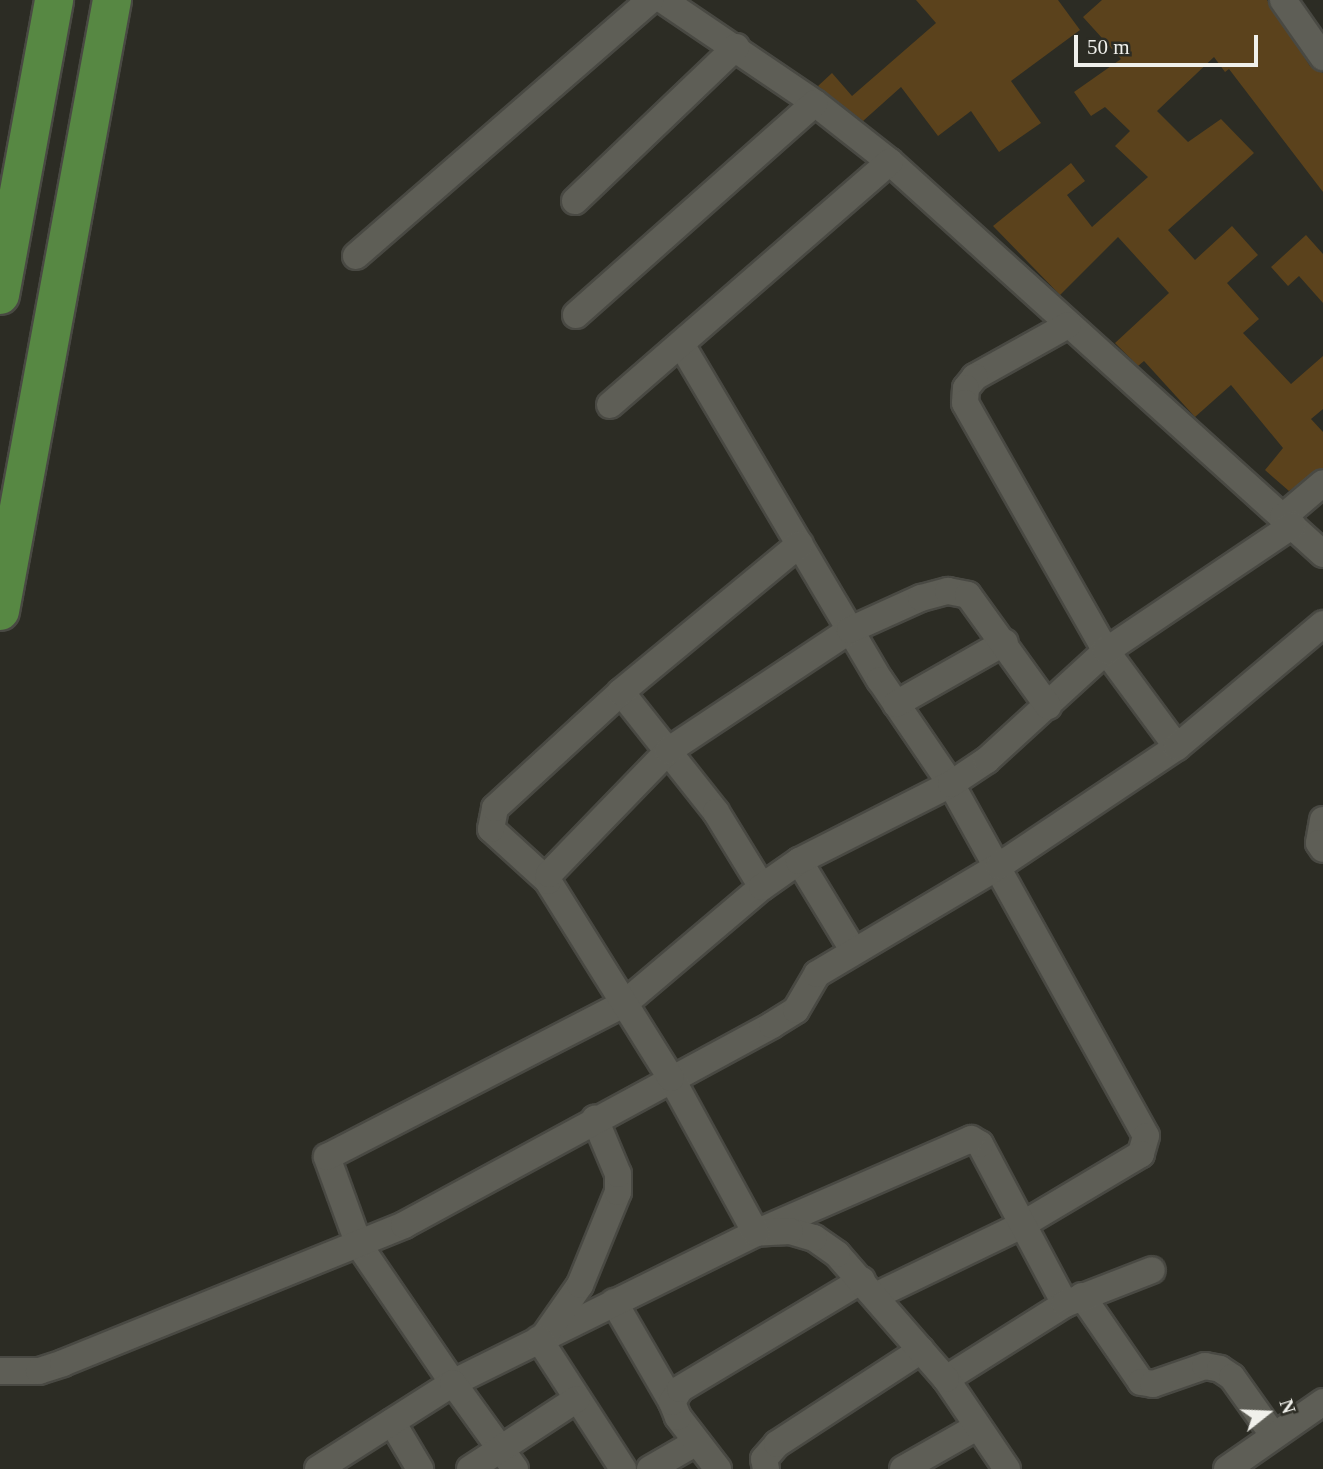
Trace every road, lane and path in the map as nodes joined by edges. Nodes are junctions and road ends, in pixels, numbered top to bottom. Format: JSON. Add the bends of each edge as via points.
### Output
{"nodes":[{"id":1,"x":54,"y":0,"type":"edge"},
{"id":2,"x":113,"y":0,"type":"edge"},
{"id":3,"x":650,"y":0,"type":"edge"},
{"id":4,"x":663,"y":0,"type":"edge"},
{"id":5,"x":1283,"y":0,"type":"edge"},
{"id":6,"x":736,"y":47,"type":"junction"},
{"id":7,"x":1323,"y":57,"type":"edge"},
{"id":8,"x":815,"y":103,"type":"junction"},
{"id":9,"x":890,"y":162,"type":"junction"},
{"id":10,"x":575,"y":201,"type":"dead end"},
{"id":11,"x":356,"y":256,"type":"dead end"},
{"id":12,"x":0,"y":295,"type":"edge"},
{"id":13,"x":576,"y":315,"type":"dead end"},
{"id":14,"x":1068,"y":325,"type":"junction"},
{"id":15,"x":681,"y":344,"type":"junction"},
{"id":16,"x":610,"y":405,"type":"dead end"},
{"id":17,"x":1323,"y":482,"type":"edge"},
{"id":18,"x":1288,"y":521,"type":"junction"},
{"id":19,"x":800,"y":544,"type":"junction"},
{"id":20,"x":1323,"y":554,"type":"edge"},
{"id":21,"x":0,"y":611,"type":"edge"},
{"id":22,"x":1323,"y":624,"type":"edge"},
{"id":23,"x":850,"y":630,"type":"junction"},
{"id":24,"x":1005,"y":642,"type":"junction"},
{"id":25,"x":1106,"y":651,"type":"junction"},
{"id":26,"x":621,"y":692,"type":"junction"},
{"id":27,"x":896,"y":704,"type":"junction"},
{"id":28,"x":1048,"y":706,"type":"junction"},
{"id":29,"x":1177,"y":747,"type":"junction"},
{"id":30,"x":668,"y":751,"type":"junction"},
{"id":31,"x":951,"y":784,"type":"junction"},
{"id":32,"x":1321,"y":813,"type":"edge"},
{"id":33,"x":1323,"y":849,"type":"edge"},
{"id":34,"x":799,"y":861,"type":"junction"},
{"id":35,"x":999,"y":866,"type":"junction"},
{"id":36,"x":548,"y":881,"type":"junction"},
{"id":37,"x":762,"y":887,"type":"junction"},
{"id":38,"x":852,"y":948,"type":"junction"},
{"id":39,"x":625,"y":1003,"type":"junction"},
{"id":40,"x":670,"y":1078,"type":"junction"},
{"id":41,"x":595,"y":1119,"type":"junction"},
{"id":42,"x":1020,"y":1226,"type":"junction"},
{"id":43,"x":756,"y":1233,"type":"junction"},
{"id":44,"x":359,"y":1245,"type":"junction"},
{"id":45,"x":1152,"y":1270,"type":"dead end"},
{"id":46,"x":869,"y":1287,"type":"junction"},
{"id":47,"x":1074,"y":1300,"type":"junction"},
{"id":48,"x":614,"y":1302,"type":"junction"},
{"id":49,"x":541,"y":1338,"type":"junction"},
{"id":50,"x":921,"y":1350,"type":"junction"},
{"id":51,"x":0,"y":1371,"type":"edge"},
{"id":52,"x":946,"y":1379,"type":"junction"},
{"id":53,"x":453,"y":1383,"type":"junction"},
{"id":54,"x":577,"y":1399,"type":"junction"},
{"id":55,"x":671,"y":1402,"type":"junction"},
{"id":56,"x":1323,"y":1402,"type":"edge"},
{"id":57,"x":392,"y":1422,"type":"junction"},
{"id":58,"x":977,"y":1426,"type":"junction"},
{"id":59,"x":1275,"y":1436,"type":"junction"},
{"id":60,"x":697,"y":1442,"type":"junction"},
{"id":61,"x":508,"y":1459,"type":"edge"},
{"id":62,"x":758,"y":1466,"type":"edge"},
{"id":63,"x":318,"y":1469,"type":"edge"},
{"id":64,"x":420,"y":1469,"type":"edge"},
{"id":65,"x":470,"y":1469,"type":"edge"},
{"id":66,"x":623,"y":1469,"type":"edge"},
{"id":67,"x":650,"y":1469,"type":"edge"},
{"id":68,"x":719,"y":1469,"type":"edge"},
{"id":69,"x":903,"y":1469,"type":"edge"},
{"id":70,"x":1007,"y":1469,"type":"edge"},
{"id":71,"x":1227,"y":1469,"type":"edge"}],
"edges":[{"from":1,"to":12,"type":"main road"},
{"from":2,"to":21,"type":"main road"},
{"from":3,"to":11,"type":"street"},
{"from":4,"to":6,"type":"street"},
{"from":5,"to":7,"type":"street"},
{"from":6,"to":8,"type":"street"},
{"from":6,"to":10,"type":"street"},
{"from":8,"to":9,"type":"street"},
{"from":8,"to":13,"type":"street"},
{"from":9,"to":14,"type":"street"},
{"from":9,"to":15,"type":"street"},
{"from":14,"to":18,"type":"street"},
{"from":14,"to":25,"type":"street","via":[[975,377],[966,388],[965,403]]},
{"from":15,"to":16,"type":"street"},
{"from":15,"to":19,"type":"street"},
{"from":17,"to":18,"type":"street"},
{"from":18,"to":20,"type":"street"},
{"from":18,"to":25,"type":"street"},
{"from":19,"to":23,"type":"street"},
{"from":19,"to":26,"type":"street"},
{"from":22,"to":29,"type":"street"},
{"from":23,"to":24,"type":"street","via":[[948,591],[968,595]]},
{"from":23,"to":27,"type":"street"},
{"from":23,"to":30,"type":"street"},
{"from":24,"to":27,"type":"street"},
{"from":24,"to":28,"type":"street"},
{"from":25,"to":28,"type":"street"},
{"from":25,"to":29,"type":"street"},
{"from":26,"to":30,"type":"street"},
{"from":26,"to":36,"type":"street","via":[[495,808],[490,820],[491,829]]},
{"from":27,"to":31,"type":"street"},
{"from":28,"to":31,"type":"street"},
{"from":29,"to":35,"type":"street"},
{"from":30,"to":36,"type":"street","via":[[549,874]]},
{"from":30,"to":37,"type":"street"},
{"from":31,"to":34,"type":"street"},
{"from":31,"to":35,"type":"street"},
{"from":32,"to":33,"type":"street","via":[[1319,843]]},
{"from":34,"to":37,"type":"street"},
{"from":34,"to":38,"type":"street"},
{"from":35,"to":38,"type":"street"},
{"from":35,"to":42,"type":"street","via":[[1146,1136],[1141,1154]]},
{"from":36,"to":39,"type":"street"},
{"from":37,"to":39,"type":"street"},
{"from":38,"to":40,"type":"street","via":[[817,974],[796,1010]]},
{"from":39,"to":40,"type":"street"},
{"from":39,"to":44,"type":"street","via":[[327,1157]]},
{"from":40,"to":41,"type":"street"},
{"from":40,"to":43,"type":"street"},
{"from":41,"to":44,"type":"street"},
{"from":41,"to":49,"type":"street","via":[[618,1174],[618,1192],[580,1285]]},
{"from":42,"to":43,"type":"street","via":[[980,1144],[971,1139]]},
{"from":42,"to":46,"type":"street"},
{"from":42,"to":47,"type":"street"},
{"from":43,"to":46,"type":"street","via":[[790,1231],[814,1238]]},
{"from":43,"to":48,"type":"street"},
{"from":44,"to":51,"type":"street","via":[[63,1363],[39,1371]]},
{"from":44,"to":53,"type":"street"},
{"from":45,"to":47,"type":"street"},
{"from":46,"to":50,"type":"street"},
{"from":46,"to":55,"type":"street","via":[[680,1389]]},
{"from":47,"to":52,"type":"street"},
{"from":47,"to":59,"type":"street","via":[[1141,1382],[1153,1384],[1205,1366],[1220,1369],[1232,1377]]},
{"from":48,"to":49,"type":"street"},
{"from":48,"to":55,"type":"street"},
{"from":49,"to":53,"type":"street"},
{"from":49,"to":54,"type":"street"},
{"from":50,"to":52,"type":"street"},
{"from":50,"to":62,"type":"street","via":[[777,1444]]},
{"from":52,"to":58,"type":"street"},
{"from":53,"to":57,"type":"street"},
{"from":53,"to":61,"type":"street"},
{"from":54,"to":61,"type":"street"},
{"from":54,"to":66,"type":"street"},
{"from":55,"to":60,"type":"street"},
{"from":56,"to":59,"type":"street"},
{"from":57,"to":63,"type":"street"},
{"from":57,"to":64,"type":"street"},
{"from":58,"to":69,"type":"street"},
{"from":58,"to":70,"type":"street"},
{"from":59,"to":71,"type":"street"},
{"from":60,"to":67,"type":"street"},
{"from":60,"to":68,"type":"street"},
{"from":61,"to":65,"type":"street"}]}
